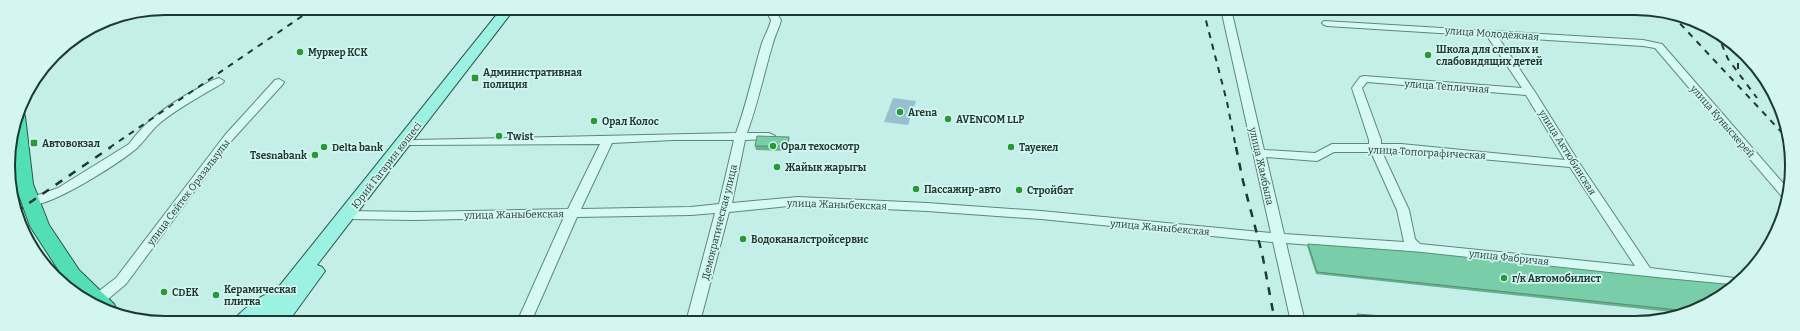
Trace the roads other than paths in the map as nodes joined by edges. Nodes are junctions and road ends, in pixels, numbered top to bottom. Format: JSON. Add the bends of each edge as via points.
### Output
{"nodes":[{"id":1,"x":503,"y":15,"type":"edge"},
{"id":2,"x":513,"y":15,"type":"edge"},
{"id":3,"x":773,"y":15,"type":"edge"},
{"id":4,"x":1227,"y":15,"type":"edge"},
{"id":5,"x":1327,"y":23,"type":"dead end"},
{"id":6,"x":1490,"y":33,"type":"junction"},
{"id":7,"x":1658,"y":46,"type":"joint"},
{"id":8,"x":219,"y":80,"type":"dead end"},
{"id":9,"x":279,"y":82,"type":"dead end"},
{"id":10,"x":1530,"y":92,"type":"junction"},
{"id":11,"x":18,"y":134,"type":"edge"},
{"id":12,"x":769,"y":136,"type":"edge"},
{"id":13,"x":740,"y":137,"type":"junction"},
{"id":14,"x":608,"y":140,"type":"junction"},
{"id":15,"x":414,"y":143,"type":"junction"},
{"id":16,"x":1375,"y":148,"type":"junction"},
{"id":17,"x":1259,"y":153,"type":"junction"},
{"id":18,"x":1574,"y":164,"type":"junction"},
{"id":19,"x":1783,"y":190,"type":"edge"},
{"id":20,"x":31,"y":202,"type":"junction"},
{"id":21,"x":725,"y":207,"type":"junction"},
{"id":22,"x":572,"y":213,"type":"junction"},
{"id":23,"x":353,"y":215,"type":"junction"},
{"id":24,"x":1278,"y":238,"type":"junction"},
{"id":25,"x":1416,"y":248,"type":"junction"},
{"id":26,"x":315,"y":272,"type":"junction"},
{"id":27,"x":1646,"y":272,"type":"junction"},
{"id":28,"x":1731,"y":281,"type":"edge"},
{"id":29,"x":293,"y":282,"type":"junction"},
{"id":30,"x":94,"y":298,"type":"edge"},
{"id":31,"x":103,"y":302,"type":"edge"},
{"id":32,"x":250,"y":316,"type":"edge"},
{"id":33,"x":267,"y":316,"type":"edge"},
{"id":34,"x":282,"y":316,"type":"edge"},
{"id":35,"x":292,"y":316,"type":"edge"},
{"id":36,"x":527,"y":316,"type":"edge"},
{"id":37,"x":695,"y":316,"type":"edge"},
{"id":38,"x":1297,"y":316,"type":"edge"}],
"edges":[{"from":1,"to":23,"type":"main road","name":"Юрий Гагарин көшесі"},
{"from":2,"to":15,"type":"main road","name":"Юрий Гагарин көшесі"},
{"from":3,"to":13,"type":"street","name":"Демократическая улица","via":[[776,20],[774,30],[768,41],[752,104]]},
{"from":4,"to":17,"type":"street","name":"улица Жамбыла"},
{"from":5,"to":6,"type":"street","name":"улица Молодёжная"},
{"from":6,"to":7,"type":"street","name":"улица Молодёжная"},
{"from":6,"to":10,"type":"street","name":"улица Актюбинская"},
{"from":7,"to":19,"type":"street","name":"улица Куныскерей"},
{"from":8,"to":20,"type":"street","via":[[156,120],[133,146],[84,178],[62,191]]},
{"from":9,"to":31,"type":"street","name":"улица Сейтек Оразалыулы","via":[[229,137]]},
{"from":10,"to":16,"type":"street","name":"улица Тепличная","via":[[1364,80],[1357,88],[1375,140]]},
{"from":10,"to":18,"type":"street","name":"улица Актюбинская"},
{"from":11,"to":20,"type":"highway","via":[[24,184]]},
{"from":12,"to":13,"type":"street"},
{"from":13,"to":14,"type":"street"},
{"from":13,"to":21,"type":"street","name":"Демократическая улица"},
{"from":14,"to":15,"type":"street"},
{"from":14,"to":22,"type":"street"},
{"from":15,"to":23,"type":"main road","name":"Юрий Гагарин көшесі"},
{"from":16,"to":17,"type":"street","name":"улица Топографическая","via":[[1332,148],[1317,157]]},
{"from":16,"to":18,"type":"street","name":"улица Топографическая","via":[[1400,148]]},
{"from":16,"to":25,"type":"street","via":[[1403,210],[1409,240]]},
{"from":17,"to":24,"type":"street","name":"улица Жамбыла"},
{"from":18,"to":27,"type":"street","name":"улица Актюбинская"},
{"from":20,"to":30,"type":"highway","via":[[40,226],[72,275]]},
{"from":21,"to":22,"type":"street","name":"улица Жаныбекская","via":[[691,211]]},
{"from":21,"to":24,"type":"street","name":"улица Жаныбекская","via":[[798,201],[927,207]]},
{"from":21,"to":37,"type":"street","name":"Демократическая улица","via":[[720,216]]},
{"from":22,"to":23,"type":"street","name":"улица Жаныбекская"},
{"from":22,"to":36,"type":"street"},
{"from":23,"to":26,"type":"main road","name":"Юрий Гагарин көшесі"},
{"from":23,"to":29,"type":"main road","name":"Юрий Гагарин көшесі"},
{"from":24,"to":25,"type":"street","name":"улица Фабричая"},
{"from":24,"to":38,"type":"street","name":"улица Жамбыла"},
{"from":25,"to":27,"type":"street","name":"улица Фабричая"},
{"from":26,"to":34,"type":"main road","name":"Юрий Гагарин көшесі"},
{"from":26,"to":35,"type":"main road","via":[[305,296]]},
{"from":27,"to":28,"type":"street","name":"улица Фабричая"},
{"from":29,"to":32,"type":"main road"},
{"from":29,"to":33,"type":"main road","name":"Юрий Гагарин көшесі"}]}
